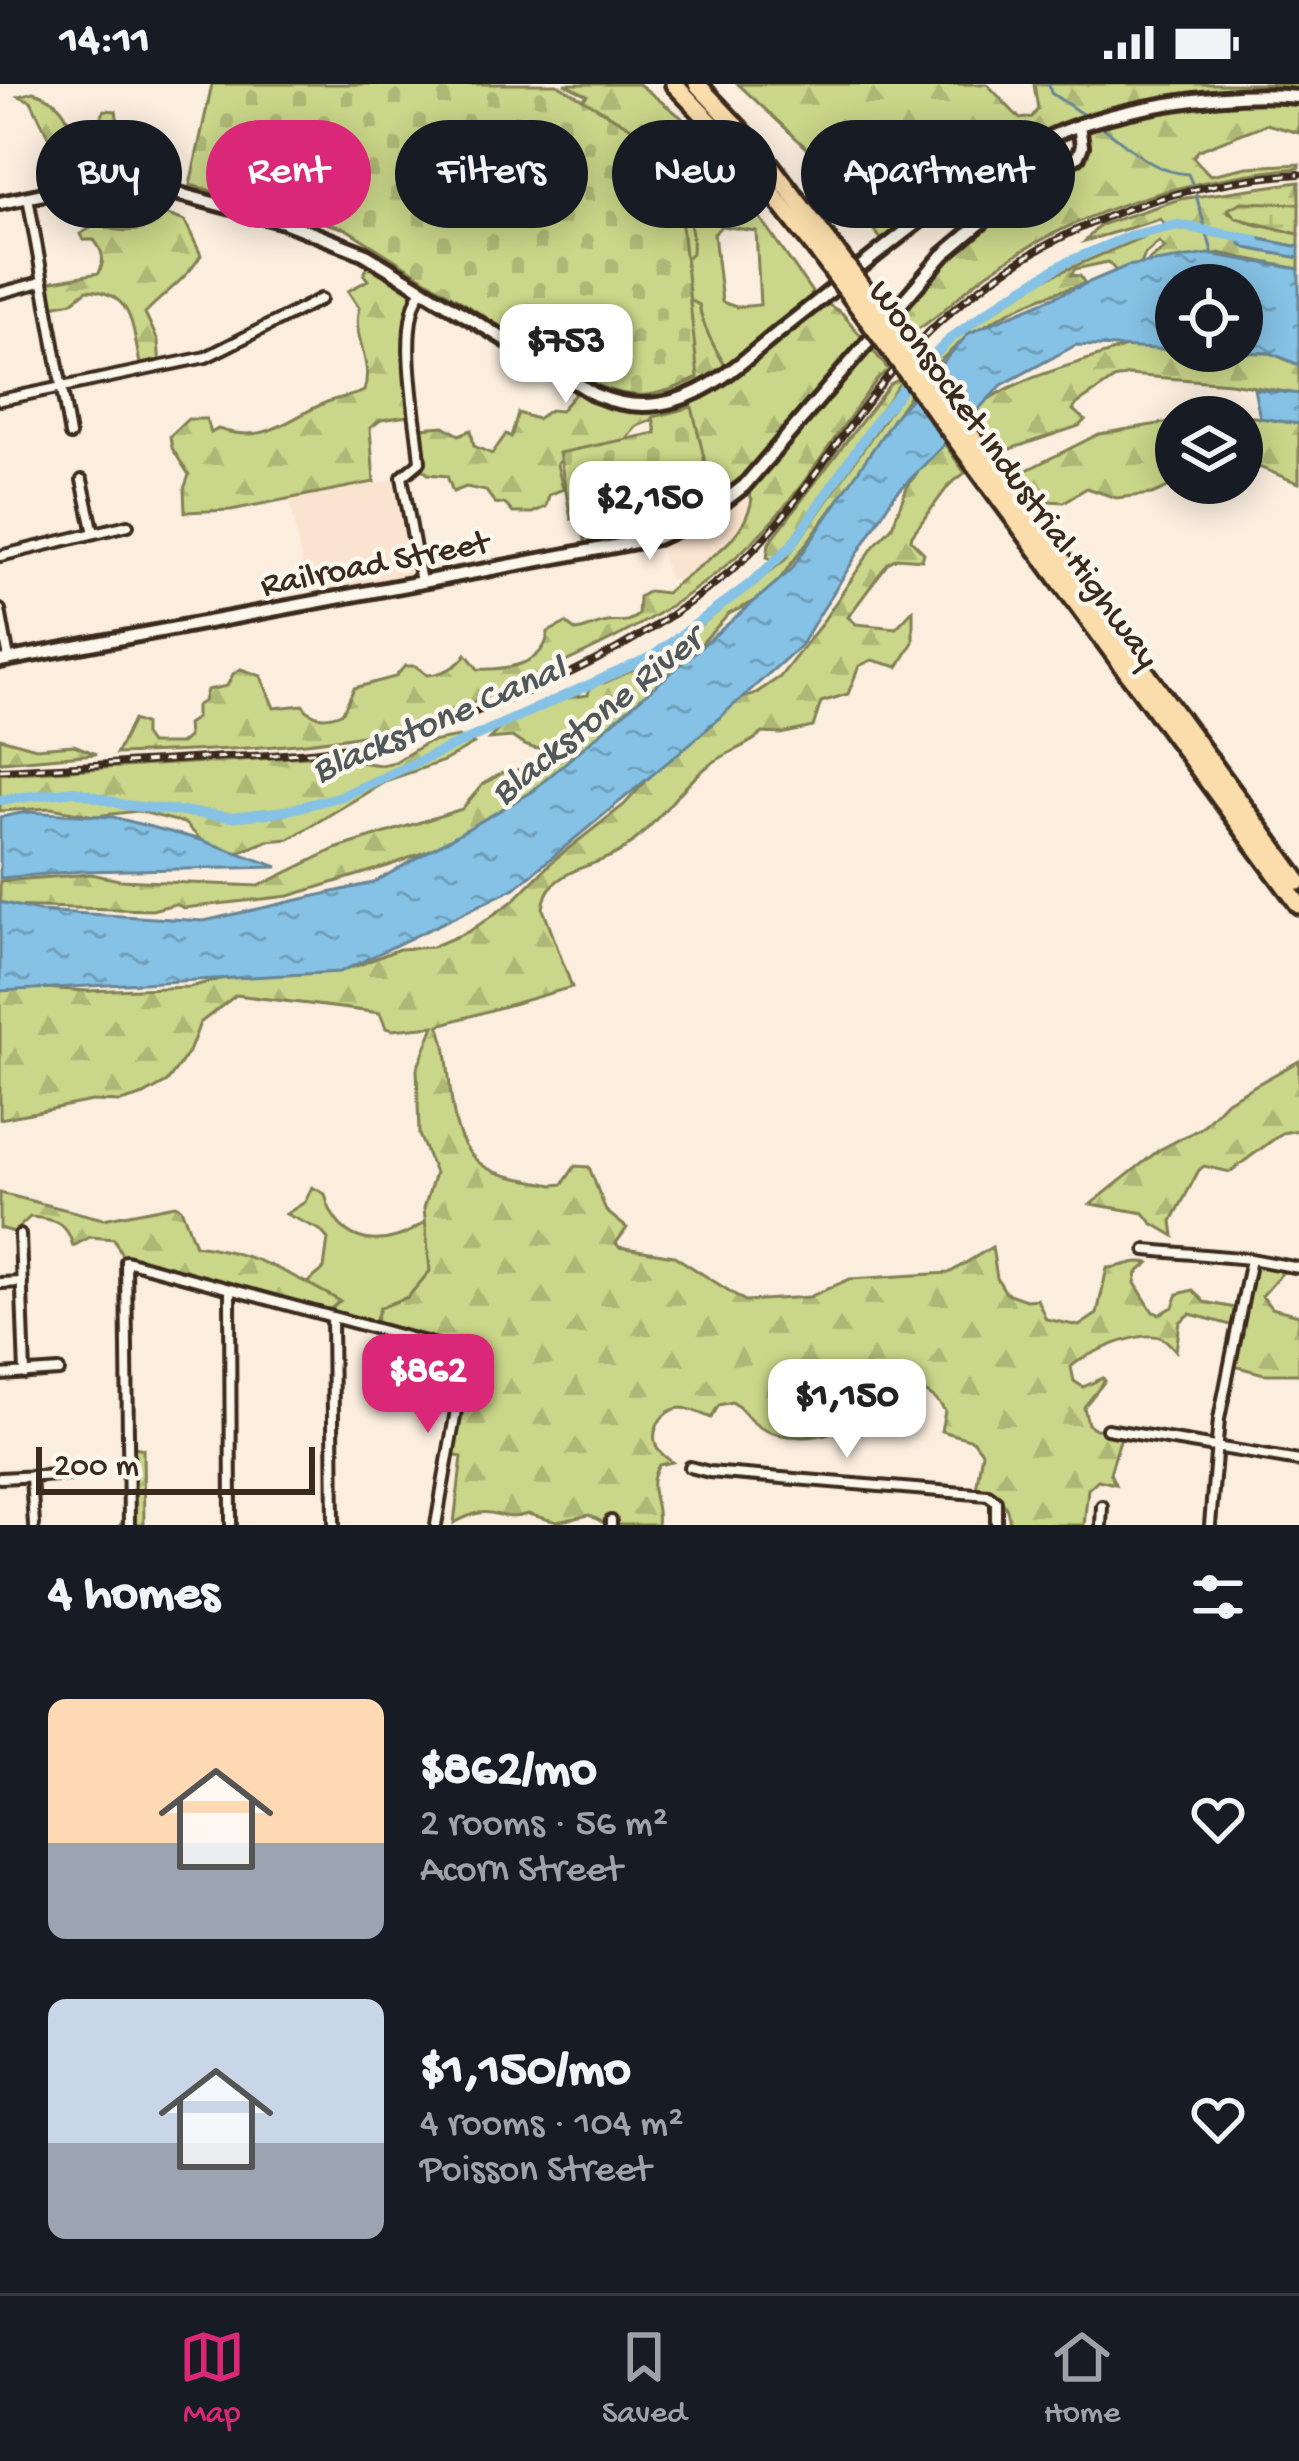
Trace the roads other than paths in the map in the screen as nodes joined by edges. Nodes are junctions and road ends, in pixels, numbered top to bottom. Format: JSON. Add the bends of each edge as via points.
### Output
{"nodes":[{"id":1,"x":674,"y":84,"type":"edge"},
{"id":2,"x":697,"y":84,"type":"edge"},
{"id":3,"x":1299,"y":98,"type":"edge"},
{"id":4,"x":1079,"y":125,"type":"junction"},
{"id":5,"x":28,"y":197,"type":"junction"},
{"id":6,"x":0,"y":202,"type":"edge"},
{"id":7,"x":822,"y":245,"type":"junction"},
{"id":8,"x":40,"y":282,"type":"junction"},
{"id":9,"x":422,"y":290,"type":"junction"},
{"id":10,"x":0,"y":292,"type":"edge"},
{"id":11,"x":321,"y":299,"type":"dead end"},
{"id":12,"x":61,"y":387,"type":"junction"},
{"id":13,"x":0,"y":400,"type":"edge"},
{"id":14,"x":70,"y":435,"type":"dead end"},
{"id":15,"x":82,"y":480,"type":"dead end"},
{"id":16,"x":128,"y":524,"type":"dead end"},
{"id":17,"x":94,"y":533,"type":"junction"},
{"id":18,"x":0,"y":556,"type":"edge"},
{"id":19,"x":421,"y":582,"type":"junction"},
{"id":20,"x":0,"y":610,"type":"edge"},
{"id":21,"x":1100,"y":623,"type":"junction"},
{"id":22,"x":5,"y":660,"type":"edge"},
{"id":23,"x":1299,"y":882,"type":"edge"},
{"id":24,"x":1299,"y":905,"type":"edge"},
{"id":25,"x":20,"y":1235,"type":"dead end"},
{"id":26,"x":1146,"y":1250,"type":"dead end"},
{"id":27,"x":1251,"y":1258,"type":"junction"},
{"id":28,"x":1299,"y":1268,"type":"edge"},
{"id":29,"x":22,"y":1282,"type":"junction"},
{"id":30,"x":0,"y":1283,"type":"edge"},
{"id":31,"x":230,"y":1291,"type":"junction"},
{"id":32,"x":332,"y":1316,"type":"junction"},
{"id":33,"x":59,"y":1371,"type":"dead end"},
{"id":34,"x":25,"y":1373,"type":"junction"},
{"id":35,"x":0,"y":1375,"type":"edge"},
{"id":36,"x":1107,"y":1430,"type":"dead end"},
{"id":37,"x":1216,"y":1445,"type":"junction"},
{"id":38,"x":1299,"y":1461,"type":"edge"},
{"id":39,"x":690,"y":1467,"type":"dead end"},
{"id":40,"x":78,"y":1474,"type":"dead end"},
{"id":41,"x":31,"y":1476,"type":"junction"},
{"id":42,"x":0,"y":1478,"type":"edge"},
{"id":43,"x":1102,"y":1506,"type":"dead end"},
{"id":44,"x":34,"y":1525,"type":"edge"},
{"id":45,"x":129,"y":1525,"type":"edge"},
{"id":46,"x":231,"y":1525,"type":"edge"},
{"id":47,"x":334,"y":1525,"type":"edge"},
{"id":48,"x":436,"y":1525,"type":"edge"},
{"id":49,"x":996,"y":1525,"type":"edge"},
{"id":50,"x":1101,"y":1525,"type":"edge"},
{"id":51,"x":1210,"y":1525,"type":"edge"}],
"edges":[{"from":1,"to":7,"type":"highway","name":"Woonsocket Industrial Highway"},
{"from":2,"to":7,"type":"highway","name":"Woonsocket Industrial Highway","via":[[758,149]]},
{"from":3,"to":4,"type":"main road","via":[[1174,105]]},
{"from":4,"to":9,"type":"main road","via":[[1000,165],[724,375],[676,400],[629,404],[596,395]]},
{"from":4,"to":19,"type":"main road","name":"Railroad Street","via":[[1078,156],[962,237],[744,486],[704,518],[657,538]]},
{"from":5,"to":6,"type":"main road"},
{"from":5,"to":8,"type":"street"},
{"from":5,"to":9,"type":"main road","via":[[116,182],[166,188],[344,244]]},
{"from":7,"to":21,"type":"highway","name":"Woonsocket Industrial Highway","bridge":true},
{"from":8,"to":10,"type":"street"},
{"from":8,"to":12,"type":"street"},
{"from":9,"to":19,"type":"street","via":[[411,338],[420,462],[402,477]]},
{"from":11,"to":12,"type":"street","via":[[206,357]]},
{"from":12,"to":13,"type":"street"},
{"from":12,"to":14,"type":"street"},
{"from":15,"to":17,"type":"street"},
{"from":16,"to":17,"type":"street"},
{"from":17,"to":18,"type":"street"},
{"from":19,"to":22,"type":"main road","name":"Railroad Street"},
{"from":20,"to":22,"type":"street"},
{"from":21,"to":23,"type":"highway","name":"Woonsocket Industrial Highway"},
{"from":21,"to":24,"type":"highway","name":"Woonsocket Industrial Highway"},
{"from":25,"to":29,"type":"street"},
{"from":26,"to":27,"type":"street"},
{"from":27,"to":28,"type":"street"},
{"from":27,"to":37,"type":"street"},
{"from":29,"to":30,"type":"street"},
{"from":29,"to":34,"type":"street"},
{"from":31,"to":32,"type":"street"},
{"from":31,"to":45,"type":"street","via":[[126,1261]]},
{"from":31,"to":46,"type":"street"},
{"from":32,"to":47,"type":"street"},
{"from":32,"to":48,"type":"street","via":[[466,1353]]},
{"from":33,"to":34,"type":"street"},
{"from":34,"to":35,"type":"street"},
{"from":36,"to":37,"type":"street"},
{"from":37,"to":38,"type":"street"},
{"from":37,"to":51,"type":"street"},
{"from":39,"to":49,"type":"street","via":[[993,1496]]},
{"from":40,"to":41,"type":"street"},
{"from":41,"to":42,"type":"street"},
{"from":41,"to":44,"type":"street"},
{"from":43,"to":50,"type":"street"}]}
